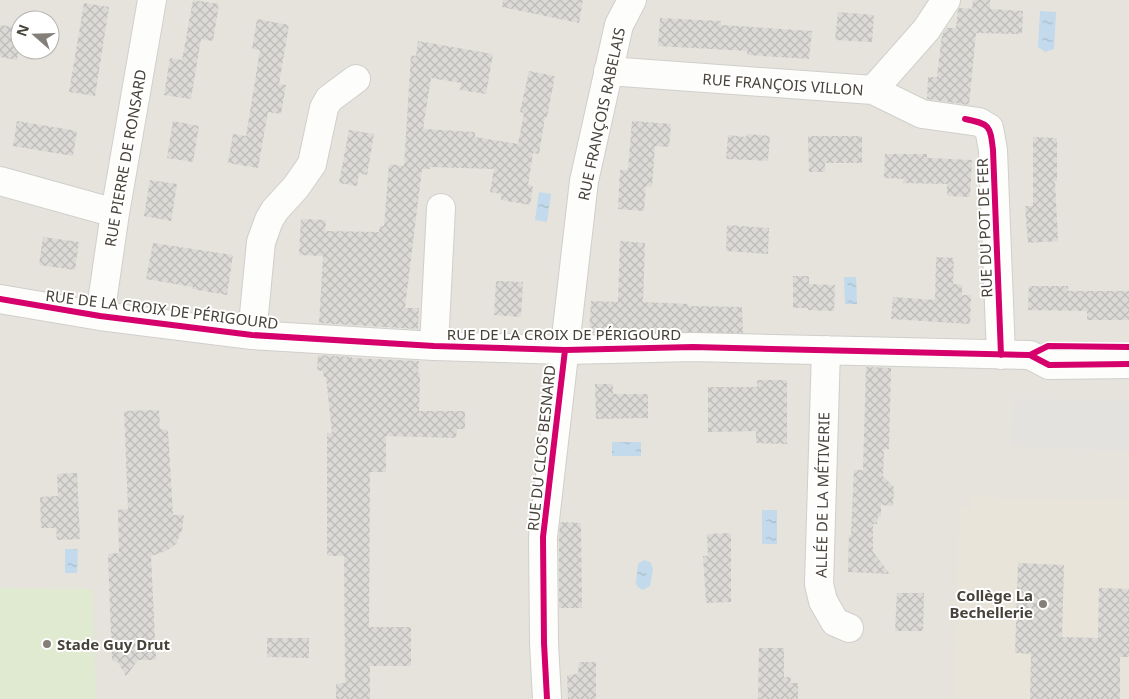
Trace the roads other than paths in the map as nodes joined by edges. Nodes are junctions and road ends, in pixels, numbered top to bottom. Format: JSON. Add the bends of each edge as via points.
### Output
{"nodes":[{"id":1,"x":152,"y":0,"type":"edge"},
{"id":2,"x":632,"y":0,"type":"edge"},
{"id":3,"x":946,"y":0,"type":"edge"},
{"id":4,"x":608,"y":71,"type":"junction"},
{"id":5,"x":356,"y":79,"type":"dead end"},
{"id":6,"x":873,"y":90,"type":"junction"},
{"id":7,"x":0,"y":181,"type":"edge"},
{"id":8,"x":441,"y":208,"type":"dead end"},
{"id":9,"x":115,"y":213,"type":"junction"},
{"id":10,"x":0,"y":299,"type":"edge"},
{"id":11,"x":100,"y":316,"type":"junction"},
{"id":12,"x":252,"y":335,"type":"junction"},
{"id":13,"x":434,"y":346,"type":"junction"},
{"id":14,"x":565,"y":350,"type":"junction"},
{"id":15,"x":826,"y":350,"type":"junction"},
{"id":16,"x":1001,"y":355,"type":"junction"},
{"id":17,"x":1129,"y":364,"type":"edge"},
{"id":18,"x":849,"y":628,"type":"dead end"},
{"id":19,"x":547,"y":699,"type":"edge"}],
"edges":[{"from":1,"to":9,"type":"street","name":"RUE PIERRE DE RONSARD"},
{"from":2,"to":4,"type":"street","name":"RUE FRANÇOIS RABELAIS","via":[[619,25]]},
{"from":3,"to":6,"type":"street","name":"RUE FRANÇOIS VILLON","via":[[926,30]]},
{"from":4,"to":6,"type":"street","name":"RUE FRANÇOIS VILLON"},
{"from":4,"to":14,"type":"street","name":"RUE FRANÇOIS RABELAIS","via":[[584,181]]},
{"from":5,"to":12,"type":"street","via":[[328,99],[312,164],[275,210],[264,231]]},
{"from":6,"to":16,"type":"street","name":"RUE DU POT DE FER","via":[[922,114],[979,122],[991,132]]},
{"from":7,"to":9,"type":"street"},
{"from":8,"to":13,"type":"street"},
{"from":9,"to":11,"type":"street","name":"RUE PIERRE DE RONSARD"},
{"from":10,"to":11,"type":"street","name":"RUE DE LA CROIX DE PÉRIGOURD"},
{"from":11,"to":12,"type":"street","name":"RUE DE LA CROIX DE PÉRIGOURD"},
{"from":12,"to":13,"type":"street","name":"RUE DE LA CROIX DE PÉRIGOURD"},
{"from":13,"to":14,"type":"street","name":"RUE DE LA CROIX DE PÉRIGOURD"},
{"from":14,"to":15,"type":"street","name":"RUE DE LA CROIX DE PÉRIGOURD","via":[[693,347]]},
{"from":14,"to":19,"type":"street","name":"RUE DU CLOS BESNARD","via":[[543,537]]},
{"from":15,"to":16,"type":"street","name":"RUE DE LA CROIX DE PÉRIGOURD"},
{"from":15,"to":18,"type":"street","name":"ALLÉE DE LA MÉTIVERIE","via":[[819,584],[823,601],[835,622]]},
{"from":16,"to":17,"type":"street","name":"RUE DE LA CROIX DE PÉRIGOURD","via":[[1030,355],[1049,365]]}]}
